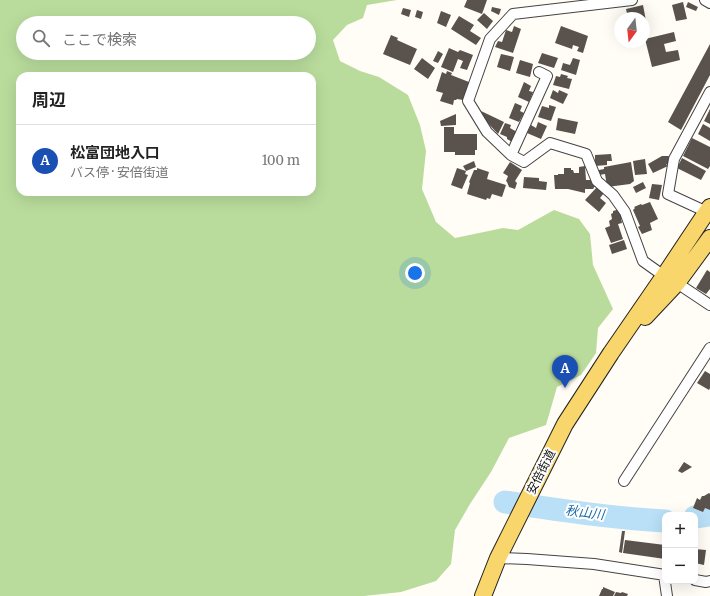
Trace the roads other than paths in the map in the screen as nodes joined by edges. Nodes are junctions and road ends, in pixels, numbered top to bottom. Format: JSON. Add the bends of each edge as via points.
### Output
{"nodes":[{"id":1,"x":632,"y":0,"type":"edge"},
{"id":2,"x":705,"y":0,"type":"edge"},
{"id":3,"x":710,"y":3,"type":"edge"},
{"id":4,"x":539,"y":72,"type":"dead end"},
{"id":5,"x":710,"y":92,"type":"edge"},
{"id":6,"x":511,"y":156,"type":"junction"},
{"id":7,"x":708,"y":209,"type":"edge"},
{"id":8,"x":710,"y":238,"type":"edge"},
{"id":9,"x":671,"y":279,"type":"junction"},
{"id":10,"x":710,"y":305,"type":"edge"},
{"id":11,"x":710,"y":348,"type":"edge"},
{"id":12,"x":624,"y":481,"type":"dead end"},
{"id":13,"x":498,"y":558,"type":"junction"},
{"id":14,"x":662,"y":575,"type":"edge"},
{"id":15,"x":698,"y":581,"type":"edge"},
{"id":16,"x":710,"y":581,"type":"edge"},
{"id":17,"x":665,"y":584,"type":"edge"},
{"id":18,"x":483,"y":596,"type":"edge"},
{"id":19,"x":667,"y":596,"type":"edge"}],
"edges":[{"from":1,"to":6,"type":"street","via":[[513,14],[490,39],[468,100],[487,132]]},
{"from":2,"to":3,"type":"street"},
{"from":4,"to":6,"type":"street","via":[[548,76]]},
{"from":5,"to":7,"type":"street","via":[[674,159],[668,194]]},
{"from":6,"to":9,"type":"street","via":[[524,162],[550,143],[586,154],[597,182],[613,195],[625,212],[643,261]]},
{"from":7,"to":9,"type":"main road","name":"安倍街道"},
{"from":8,"to":9,"type":"main road","name":"安倍街道"},
{"from":9,"to":10,"type":"street"},
{"from":9,"to":13,"type":"main road","name":"安倍街道","via":[[611,353],[566,424]]},
{"from":11,"to":12,"type":"street"},
{"from":13,"to":14,"type":"street","via":[[594,564]]},
{"from":13,"to":18,"type":"main road","name":"安倍街道"},
{"from":15,"to":16,"type":"street"},
{"from":17,"to":19,"type":"street"}]}
